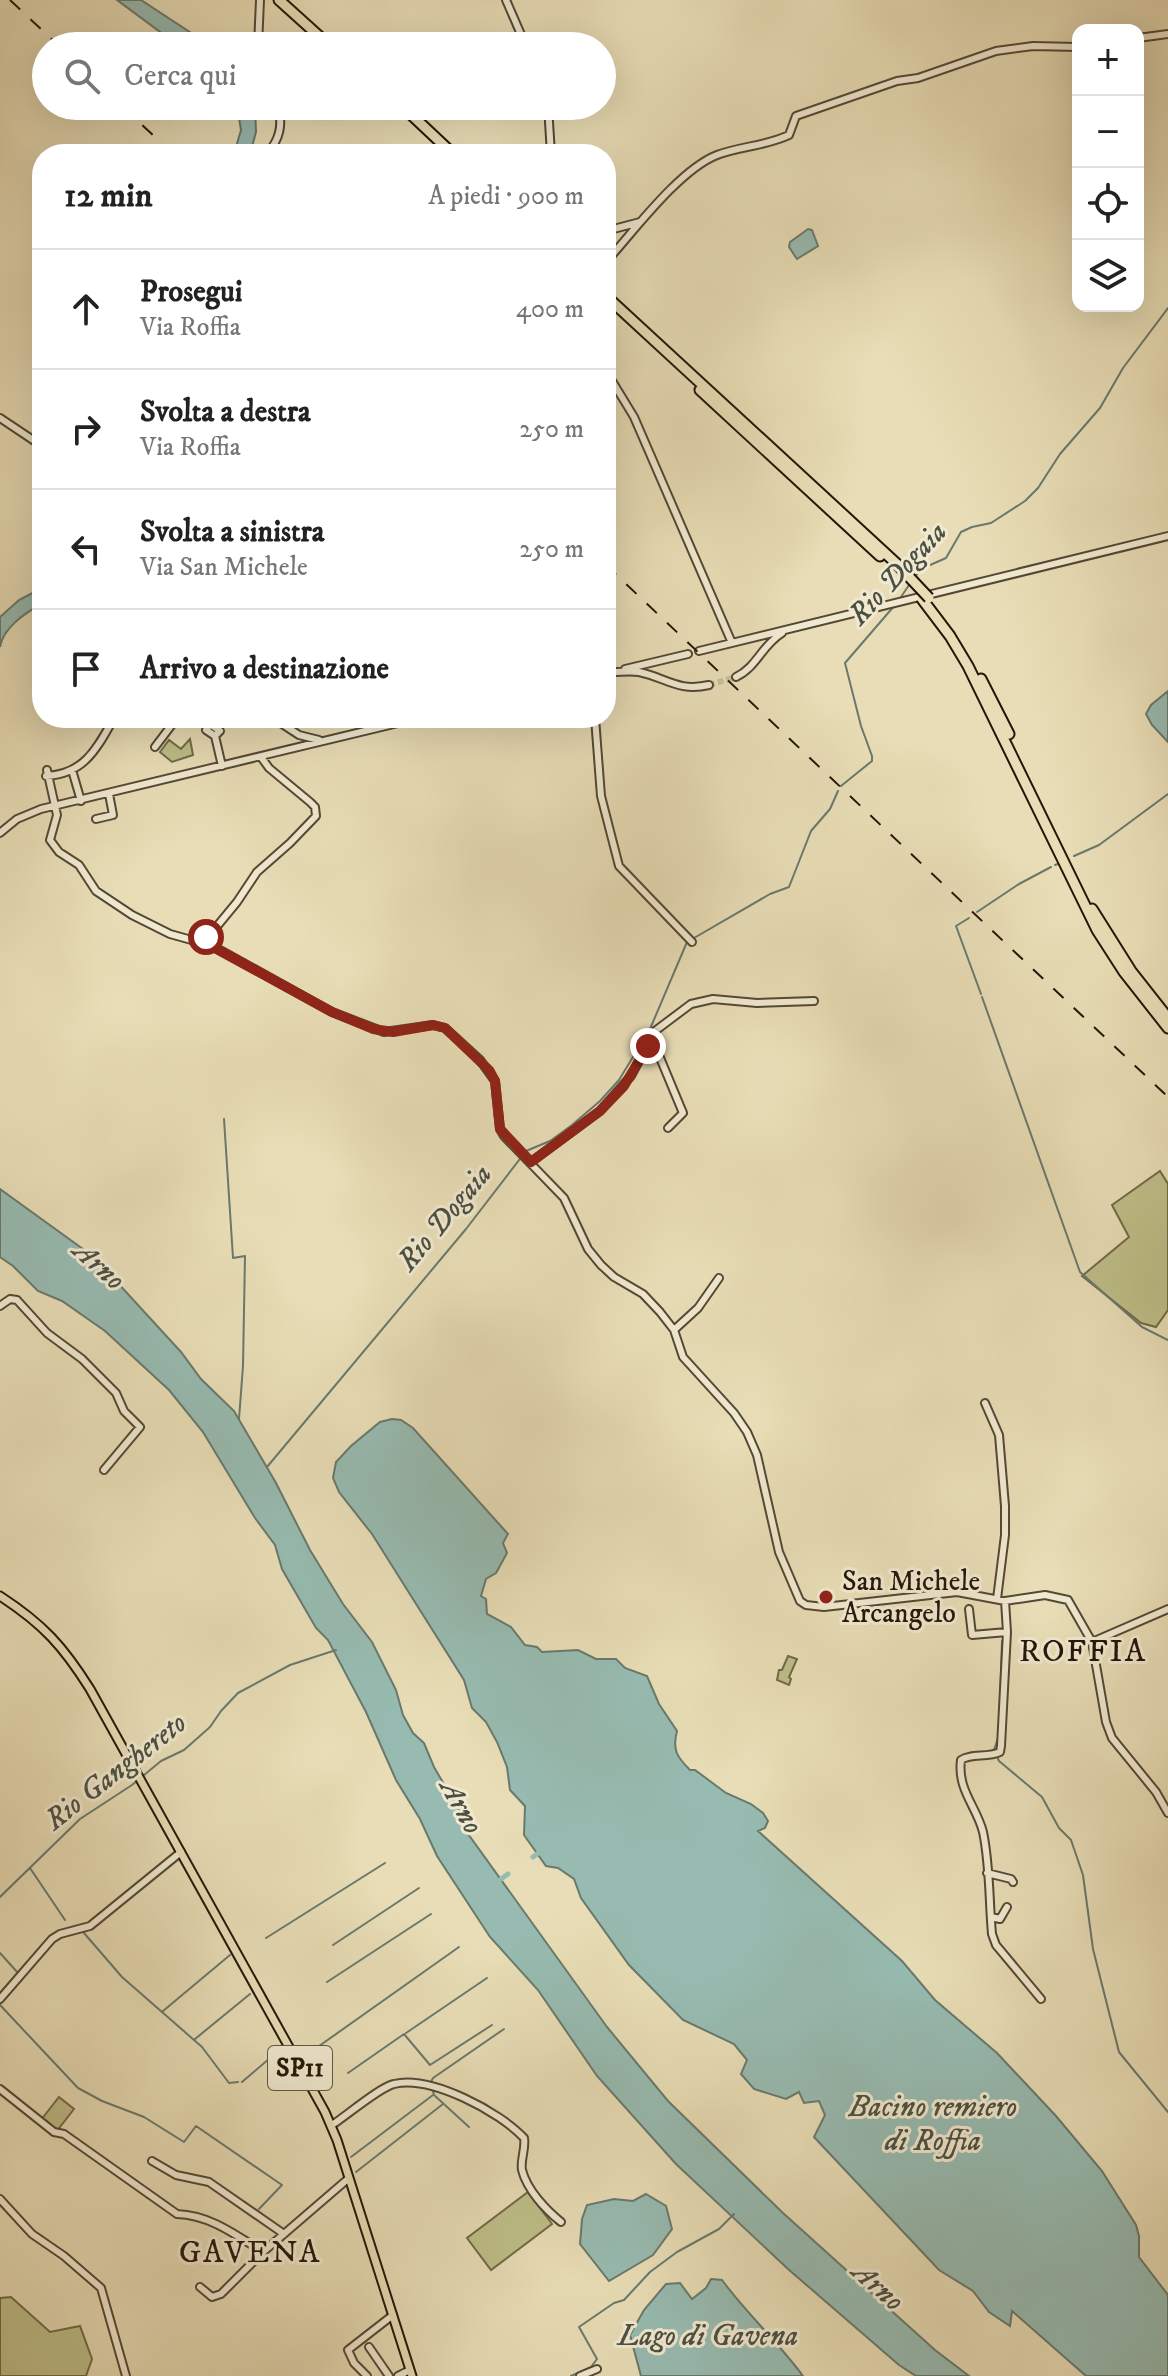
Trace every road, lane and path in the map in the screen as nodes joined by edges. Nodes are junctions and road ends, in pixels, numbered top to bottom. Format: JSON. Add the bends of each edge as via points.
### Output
{"nodes":[{"id":1,"x":260,"y":0,"type":"edge"},
{"id":2,"x":279,"y":0,"type":"edge"},
{"id":3,"x":287,"y":0,"type":"edge"},
{"id":4,"x":506,"y":0,"type":"edge"},
{"id":5,"x":259,"y":32,"type":"edge"},
{"id":6,"x":314,"y":32,"type":"edge"},
{"id":7,"x":322,"y":32,"type":"edge"},
{"id":8,"x":520,"y":32,"type":"edge"},
{"id":9,"x":1168,"y":34,"type":"edge"},
{"id":10,"x":1144,"y":37,"type":"edge"},
{"id":11,"x":1072,"y":47,"type":"edge"},
{"id":12,"x":279,"y":120,"type":"edge"},
{"id":13,"x":409,"y":120,"type":"edge"},
{"id":14,"x":417,"y":120,"type":"edge"},
{"id":15,"x":549,"y":120,"type":"edge"},
{"id":16,"x":274,"y":144,"type":"edge"},
{"id":17,"x":434,"y":144,"type":"edge"},
{"id":18,"x":442,"y":144,"type":"edge"},
{"id":19,"x":550,"y":144,"type":"edge"},
{"id":20,"x":643,"y":221,"type":"junction"},
{"id":21,"x":616,"y":228,"type":"edge"},
{"id":22,"x":616,"y":251,"type":"edge"},
{"id":23,"x":616,"y":305,"type":"edge"},
{"id":24,"x":616,"y":313,"type":"edge"},
{"id":25,"x":616,"y":387,"type":"edge"},
{"id":26,"x":0,"y":418,"type":"edge"},
{"id":27,"x":32,"y":439,"type":"edge"},
{"id":28,"x":1168,"y":536,"type":"edge"},
{"id":29,"x":895,"y":566,"type":"junction"},
{"id":30,"x":925,"y":599,"type":"junction"},
{"id":31,"x":794,"y":628,"type":"junction"},
{"id":32,"x":756,"y":640,"type":"junction"},
{"id":33,"x":732,"y":643,"type":"junction"},
{"id":34,"x":766,"y":646,"type":"junction"},
{"id":35,"x":699,"y":651,"type":"dead end"},
{"id":36,"x":688,"y":654,"type":"dead end"},
{"id":37,"x":758,"y":659,"type":"junction"},
{"id":38,"x":650,"y":666,"type":"junction"},
{"id":39,"x":616,"y":672,"type":"edge"},
{"id":40,"x":616,"y":673,"type":"edge"},
{"id":41,"x":645,"y":674,"type":"junction"},
{"id":42,"x":736,"y":677,"type":"tunnel mouth"},
{"id":43,"x":661,"y":680,"type":"junction"},
{"id":44,"x":709,"y":685,"type":"tunnel mouth"},
{"id":45,"x":108,"y":728,"type":"edge"},
{"id":46,"x":169,"y":728,"type":"edge"},
{"id":47,"x":289,"y":728,"type":"edge"},
{"id":48,"x":377,"y":728,"type":"edge"},
{"id":49,"x":596,"y":728,"type":"edge"},
{"id":50,"x":215,"y":736,"type":"dead end"},
{"id":51,"x":302,"y":736,"type":"junction"},
{"id":52,"x":330,"y":739,"type":"junction"},
{"id":53,"x":155,"y":747,"type":"dead end"},
{"id":54,"x":295,"y":748,"type":"junction"},
{"id":55,"x":261,"y":757,"type":"junction"},
{"id":56,"x":222,"y":766,"type":"junction"},
{"id":57,"x":72,"y":770,"type":"junction"},
{"id":58,"x":109,"y":794,"type":"junction"},
{"id":59,"x":81,"y":801,"type":"junction"},
{"id":60,"x":56,"y":806,"type":"junction"},
{"id":61,"x":96,"y":819,"type":"dead end"},
{"id":62,"x":0,"y":833,"type":"edge"},
{"id":63,"x":204,"y":942,"type":"junction"},
{"id":64,"x":692,"y":942,"type":"dead end"},
{"id":65,"x":814,"y":1001,"type":"dead end"},
{"id":66,"x":1168,"y":1018,"type":"edge"},
{"id":67,"x":1168,"y":1028,"type":"edge"},
{"id":68,"x":648,"y":1046,"type":"junction"},
{"id":69,"x":668,"y":1128,"type":"dead end"},
{"id":70,"x":528,"y":1160,"type":"junction"},
{"id":71,"x":719,"y":1278,"type":"dead end"},
{"id":72,"x":0,"y":1306,"type":"edge"},
{"id":73,"x":674,"y":1330,"type":"junction"},
{"id":74,"x":985,"y":1403,"type":"dead end"},
{"id":75,"x":104,"y":1470,"type":"dead end"},
{"id":76,"x":0,"y":1596,"type":"edge"},
{"id":77,"x":1001,"y":1600,"type":"junction"},
{"id":78,"x":969,"y":1609,"type":"dead end"},
{"id":79,"x":1168,"y":1609,"type":"edge"},
{"id":80,"x":1007,"y":1632,"type":"junction"},
{"id":81,"x":1092,"y":1642,"type":"junction"},
{"id":82,"x":1168,"y":1813,"type":"edge"},
{"id":83,"x":181,"y":1852,"type":"junction"},
{"id":84,"x":987,"y":1873,"type":"junction"},
{"id":85,"x":1013,"y":1882,"type":"dead end"},
{"id":86,"x":1007,"y":1907,"type":"dead end"},
{"id":87,"x":991,"y":1917,"type":"junction"},
{"id":88,"x":0,"y":1999,"type":"edge"},
{"id":89,"x":1041,"y":1999,"type":"dead end"},
{"id":90,"x":0,"y":2089,"type":"edge"},
{"id":91,"x":332,"y":2125,"type":"junction"},
{"id":92,"x":152,"y":2161,"type":"dead end"},
{"id":93,"x":349,"y":2178,"type":"junction"},
{"id":94,"x":0,"y":2199,"type":"edge"},
{"id":95,"x":561,"y":2222,"type":"dead end"},
{"id":96,"x":284,"y":2234,"type":"junction"},
{"id":97,"x":263,"y":2252,"type":"junction"},
{"id":98,"x":200,"y":2287,"type":"dead end"},
{"id":99,"x":393,"y":2315,"type":"junction"},
{"id":100,"x":369,"y":2347,"type":"dead end"},
{"id":101,"x":597,"y":2369,"type":"dead end"},
{"id":102,"x":411,"y":2373,"type":"edge"},
{"id":103,"x":126,"y":2376,"type":"edge"},
{"id":104,"x":367,"y":2376,"type":"edge"},
{"id":105,"x":389,"y":2376,"type":"edge"},
{"id":106,"x":398,"y":2376,"type":"edge"},
{"id":107,"x":580,"y":2376,"type":"edge"}],
"edges":[{"from":1,"to":5,"type":"street"},
{"from":2,"to":6,"type":"highway"},
{"from":3,"to":7,"type":"highway"},
{"from":4,"to":8,"type":"street"},
{"from":9,"to":10,"type":"street"},
{"from":11,"to":20,"type":"street","via":[[996,51],[802,113],[794,118],[789,135],[702,164]]},
{"from":12,"to":16,"type":"street","via":[[280,134]]},
{"from":13,"to":17,"type":"highway"},
{"from":14,"to":18,"type":"highway"},
{"from":15,"to":19,"type":"street"},
{"from":20,"to":21,"type":"street"},
{"from":20,"to":22,"type":"street"},
{"from":23,"to":29,"type":"highway"},
{"from":24,"to":29,"type":"highway"},
{"from":25,"to":33,"type":"street","via":[[634,417]]},
{"from":26,"to":27,"type":"street"},
{"from":28,"to":31,"type":"street"},
{"from":29,"to":30,"type":"highway","bridge":true},
{"from":30,"to":66,"type":"highway","via":[[975,666],[1093,910]]},
{"from":30,"to":67,"type":"highway","via":[[968,666],[1097,930]]},
{"from":31,"to":32,"type":"street"},
{"from":31,"to":34,"type":"street"},
{"from":32,"to":33,"type":"street"},
{"from":32,"to":34,"type":"street"},
{"from":32,"to":37,"type":"street"},
{"from":33,"to":35,"type":"street"},
{"from":34,"to":37,"type":"street"},
{"from":36,"to":38,"type":"street"},
{"from":37,"to":42,"type":"street"},
{"from":38,"to":39,"type":"street"},
{"from":38,"to":41,"type":"street","via":[[642,668]]},
{"from":38,"to":43,"type":"street"},
{"from":40,"to":41,"type":"street"},
{"from":41,"to":43,"type":"street"},
{"from":43,"to":44,"type":"street","via":[[689,688]]},
{"from":45,"to":57,"type":"street","via":[[94,753]]},
{"from":46,"to":53,"type":"street"},
{"from":47,"to":51,"type":"street"},
{"from":48,"to":52,"type":"street"},
{"from":49,"to":64,"type":"street","via":[[601,796],[619,866]]},
{"from":50,"to":56,"type":"street"},
{"from":51,"to":52,"type":"street"},
{"from":51,"to":54,"type":"street"},
{"from":52,"to":54,"type":"street"},
{"from":54,"to":55,"type":"street"},
{"from":55,"to":56,"type":"street"},
{"from":55,"to":63,"type":"street","via":[[315,807],[316,816],[257,872]]},
{"from":56,"to":58,"type":"street"},
{"from":57,"to":59,"type":"street"},
{"from":57,"to":60,"type":"street","via":[[46,773]]},
{"from":58,"to":59,"type":"street"},
{"from":58,"to":61,"type":"street","via":[[113,815]]},
{"from":59,"to":60,"type":"street"},
{"from":60,"to":62,"type":"street","via":[[24,815]]},
{"from":60,"to":63,"type":"street","via":[[50,840],[79,865],[96,891],[170,934]]},
{"from":63,"to":70,"type":"street","via":[[362,1025],[384,1032],[445,1028],[493,1077],[500,1129]]},
{"from":65,"to":68,"type":"street","via":[[700,1000],[655,1031]]},
{"from":68,"to":69,"type":"street","via":[[658,1053],[683,1113]]},
{"from":68,"to":70,"type":"street","via":[[624,1086],[600,1111]]},
{"from":70,"to":73,"type":"street","via":[[564,1198],[601,1265],[643,1294]]},
{"from":71,"to":73,"type":"street"},
{"from":72,"to":75,"type":"street","via":[[17,1300],[116,1393],[140,1427]]},
{"from":73,"to":77,"type":"street","via":[[683,1357],[747,1432],[779,1552],[800,1601],[824,1607],[957,1592]]},
{"from":74,"to":77,"type":"street","via":[[999,1435],[1005,1506]]},
{"from":76,"to":83,"type":"main road","number":"SP11","via":[[58,1643],[90,1689]]},
{"from":77,"to":80,"type":"street"},
{"from":77,"to":81,"type":"street","via":[[1062,1597]]},
{"from":78,"to":80,"type":"street","via":[[972,1635]]},
{"from":79,"to":81,"type":"street"},
{"from":80,"to":84,"type":"street","via":[[1000,1752],[966,1756],[960,1765],[969,1806],[982,1829]]},
{"from":81,"to":82,"type":"street","via":[[1112,1738]]},
{"from":83,"to":88,"type":"street","via":[[90,1926],[52,1939]]},
{"from":83,"to":91,"type":"main road","number":"SP11"},
{"from":84,"to":85,"type":"street"},
{"from":84,"to":87,"type":"street"},
{"from":86,"to":87,"type":"street","via":[[1000,1919]]},
{"from":87,"to":89,"type":"street","via":[[996,1945]]},
{"from":90,"to":97,"type":"street","via":[[177,2214],[212,2221]]},
{"from":91,"to":93,"type":"main road","number":"SP11"},
{"from":91,"to":95,"type":"street","via":[[392,2084],[421,2083],[484,2108],[524,2138],[524,2176]]},
{"from":92,"to":96,"type":"street","via":[[176,2175],[209,2182]]},
{"from":93,"to":96,"type":"street"},
{"from":93,"to":99,"type":"main road","number":"SP11"},
{"from":94,"to":103,"type":"street","via":[[32,2234],[101,2288]]},
{"from":96,"to":97,"type":"street"},
{"from":97,"to":98,"type":"street","via":[[216,2297]]},
{"from":99,"to":102,"type":"main road","number":"SP11"},
{"from":99,"to":104,"type":"street","via":[[348,2350]]},
{"from":100,"to":105,"type":"street"},
{"from":101,"to":107,"type":"street"},
{"from":102,"to":106,"type":"street"}]}
